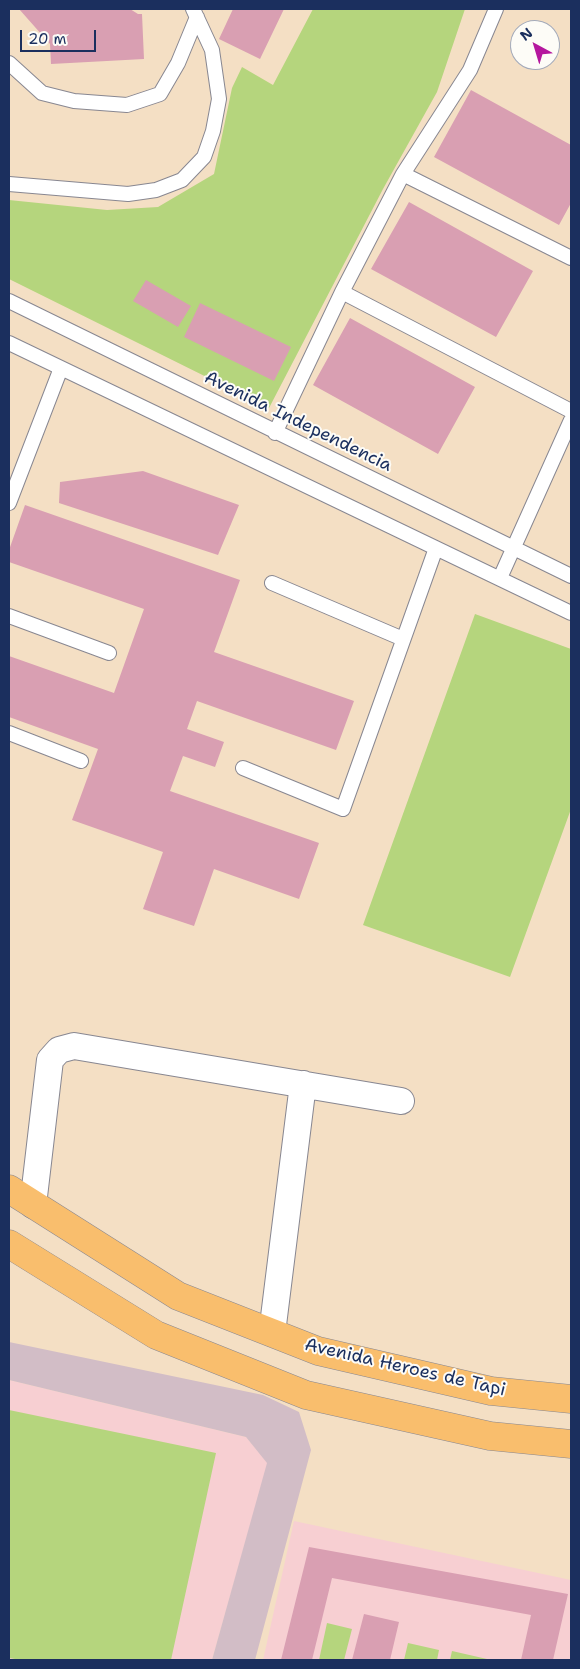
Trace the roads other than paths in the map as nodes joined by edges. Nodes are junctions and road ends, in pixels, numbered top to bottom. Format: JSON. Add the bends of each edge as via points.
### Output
{"nodes":[{"id":1,"x":496,"y":9,"type":"edge"},
{"id":2,"x":195,"y":13,"type":"edge"},
{"id":3,"x":9,"y":63,"type":"edge"},
{"id":4,"x":403,"y":174,"type":"junction"},
{"id":5,"x":9,"y":184,"type":"edge"},
{"id":6,"x":571,"y":258,"type":"edge"},
{"id":7,"x":342,"y":292,"type":"junction"},
{"id":8,"x":9,"y":301,"type":"edge"},
{"id":9,"x":9,"y":343,"type":"edge"},
{"id":10,"x":61,"y":368,"type":"junction"},
{"id":11,"x":571,"y":411,"type":"edge"},
{"id":12,"x":571,"y":420,"type":"edge"},
{"id":13,"x":275,"y":433,"type":"junction"},
{"id":14,"x":9,"y":503,"type":"edge"},
{"id":15,"x":513,"y":547,"type":"junction"},
{"id":16,"x":436,"y":548,"type":"junction"},
{"id":17,"x":571,"y":576,"type":"edge"},
{"id":18,"x":500,"y":578,"type":"junction"},
{"id":19,"x":272,"y":583,"type":"dead end"},
{"id":20,"x":571,"y":613,"type":"edge"},
{"id":21,"x":9,"y":616,"type":"edge"},
{"id":22,"x":403,"y":639,"type":"junction"},
{"id":23,"x":109,"y":653,"type":"dead end"},
{"id":24,"x":9,"y":733,"type":"edge"},
{"id":25,"x":81,"y":761,"type":"dead end"},
{"id":26,"x":244,"y":768,"type":"dead end"},
{"id":27,"x":303,"y":1084,"type":"junction"},
{"id":28,"x":401,"y":1101,"type":"dead end"},
{"id":29,"x":9,"y":1189,"type":"edge"},
{"id":30,"x":33,"y":1206,"type":"junction"},
{"id":31,"x":9,"y":1244,"type":"edge"},
{"id":32,"x":272,"y":1333,"type":"junction"},
{"id":33,"x":571,"y":1399,"type":"edge"},
{"id":34,"x":571,"y":1444,"type":"edge"}],
"edges":[{"from":1,"to":4,"type":"lane","via":[[470,70]]},
{"from":2,"to":3,"type":"lane","via":[[178,63],[160,94],[127,105],[74,101],[42,93]]},
{"from":2,"to":5,"type":"lane","via":[[212,50],[219,99],[204,156],[182,180],[156,190],[128,194]]},
{"from":4,"to":6,"type":"lane"},
{"from":4,"to":7,"type":"lane"},
{"from":7,"to":11,"type":"lane"},
{"from":7,"to":13,"type":"lane"},
{"from":8,"to":13,"type":"lane","name":"Avenida Independencia"},
{"from":9,"to":10,"type":"lane"},
{"from":10,"to":14,"type":"lane"},
{"from":10,"to":16,"type":"lane"},
{"from":12,"to":15,"type":"lane"},
{"from":13,"to":15,"type":"lane","name":"Avenida Independencia"},
{"from":15,"to":17,"type":"lane","name":"Avenida Independencia"},
{"from":15,"to":18,"type":"lane"},
{"from":16,"to":18,"type":"lane"},
{"from":16,"to":22,"type":"lane"},
{"from":18,"to":20,"type":"lane"},
{"from":19,"to":22,"type":"lane"},
{"from":21,"to":23,"type":"lane"},
{"from":22,"to":26,"type":"lane","via":[[343,808]]},
{"from":24,"to":25,"type":"lane"},
{"from":27,"to":28,"type":"street"},
{"from":27,"to":30,"type":"street","via":[[74,1046],[59,1050],[50,1060]]},
{"from":27,"to":32,"type":"street"},
{"from":29,"to":30,"type":"main road","name":"Avenida Heroes de Tapi"},
{"from":30,"to":32,"type":"main road","name":"Avenida Heroes de Tapi","via":[[178,1296]]},
{"from":31,"to":34,"type":"main road","via":[[156,1335],[306,1395],[490,1436]]},
{"from":32,"to":33,"type":"main road","name":"Avenida Heroes de Tapi","via":[[318,1351],[491,1391]]}]}
